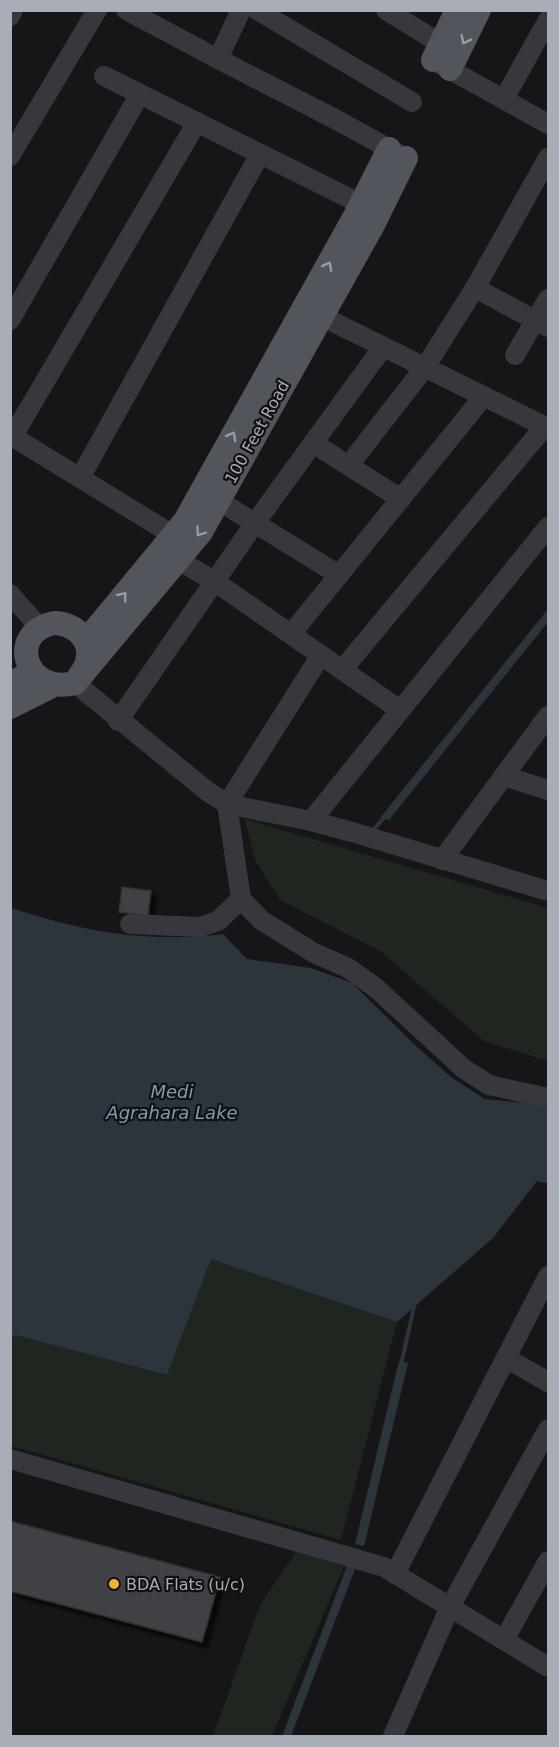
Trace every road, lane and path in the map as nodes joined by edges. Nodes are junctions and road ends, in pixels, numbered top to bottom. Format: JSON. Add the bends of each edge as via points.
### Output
{"nodes":[{"id":1,"x":13,"y":10,"type":"edge"},
{"id":2,"x":97,"y":10,"type":"edge"},
{"id":3,"x":126,"y":10,"type":"edge"},
{"id":4,"x":241,"y":10,"type":"edge"},
{"id":5,"x":257,"y":10,"type":"edge"},
{"id":6,"x":386,"y":10,"type":"edge"},
{"id":7,"x":457,"y":10,"type":"edge"},
{"id":8,"x":479,"y":10,"type":"edge"},
{"id":9,"x":10,"y":15,"type":"edge"},
{"id":10,"x":549,"y":20,"type":"edge"},
{"id":11,"x":441,"y":58,"type":"junction"},
{"id":12,"x":218,"y":59,"type":"junction"},
{"id":13,"x":104,"y":76,"type":"dead end"},
{"id":14,"x":140,"y":94,"type":"junction"},
{"id":15,"x":504,"y":99,"type":"junction"},
{"id":16,"x":412,"y":102,"type":"dead end"},
{"id":17,"x":197,"y":122,"type":"junction"},
{"id":18,"x":549,"y":124,"type":"edge"},
{"id":19,"x":398,"y":153,"type":"junction"},
{"id":20,"x":260,"y":154,"type":"junction"},
{"id":21,"x":10,"y":156,"type":"edge"},
{"id":22,"x":549,"y":158,"type":"edge"},
{"id":23,"x":361,"y":204,"type":"junction"},
{"id":24,"x":475,"y":288,"type":"junction"},
{"id":25,"x":549,"y":299,"type":"edge"},
{"id":26,"x":313,"y":312,"type":"junction"},
{"id":27,"x":10,"y":321,"type":"edge"},
{"id":28,"x":542,"y":324,"type":"edge"},
{"id":29,"x":383,"y":346,"type":"junction"},
{"id":30,"x":515,"y":355,"type":"dead end"},
{"id":31,"x":425,"y":367,"type":"junction"},
{"id":32,"x":484,"y":396,"type":"junction"},
{"id":33,"x":547,"y":427,"type":"edge"},
{"id":34,"x":12,"y":435,"type":"edge"},
{"id":35,"x":313,"y":443,"type":"junction"},
{"id":36,"x":349,"y":465,"type":"junction"},
{"id":37,"x":80,"y":478,"type":"junction"},
{"id":38,"x":401,"y":499,"type":"junction"},
{"id":39,"x":219,"y":501,"type":"junction"},
{"id":40,"x":255,"y":523,"type":"junction"},
{"id":41,"x":549,"y":527,"type":"edge"},
{"id":42,"x":173,"y":536,"type":"junction"},
{"id":43,"x":178,"y":560,"type":"junction"},
{"id":44,"x":339,"y":575,"type":"junction"},
{"id":45,"x":214,"y":581,"type":"junction"},
{"id":46,"x":10,"y":594,"type":"edge"},
{"id":47,"x":40,"y":628,"type":"junction"},
{"id":48,"x":291,"y":634,"type":"junction"},
{"id":49,"x":86,"y":641,"type":"junction"},
{"id":50,"x":321,"y":655,"type":"junction"},
{"id":51,"x":342,"y":670,"type":"junction"},
{"id":52,"x":32,"y":672,"type":"junction"},
{"id":53,"x":10,"y":684,"type":"edge"},
{"id":54,"x":64,"y":684,"type":"junction"},
{"id":55,"x":10,"y":707,"type":"edge"},
{"id":56,"x":400,"y":710,"type":"junction"},
{"id":57,"x":549,"y":716,"type":"edge"},
{"id":58,"x":118,"y":720,"type":"junction"},
{"id":59,"x":504,"y":776,"type":"junction"},
{"id":60,"x":549,"y":790,"type":"edge"},
{"id":61,"x":227,"y":804,"type":"junction"},
{"id":62,"x":311,"y":821,"type":"junction"},
{"id":63,"x":442,"y":860,"type":"junction"},
{"id":64,"x":549,"y":891,"type":"edge"},
{"id":65,"x":241,"y":899,"type":"junction"},
{"id":66,"x":130,"y":924,"type":"dead end"},
{"id":67,"x":549,"y":1098,"type":"edge"},
{"id":68,"x":549,"y":1276,"type":"edge"},
{"id":69,"x":506,"y":1358,"type":"junction"},
{"id":70,"x":549,"y":1382,"type":"edge"},
{"id":71,"x":549,"y":1429,"type":"edge"},
{"id":72,"x":10,"y":1459,"type":"edge"},
{"id":73,"x":549,"y":1561,"type":"edge"},
{"id":74,"x":395,"y":1574,"type":"junction"},
{"id":75,"x":450,"y":1607,"type":"junction"},
{"id":76,"x":504,"y":1640,"type":"junction"},
{"id":77,"x":549,"y":1667,"type":"edge"},
{"id":78,"x":397,"y":1736,"type":"edge"}],
"edges":[{"from":1,"to":9,"type":"street"},
{"from":2,"to":21,"type":"street"},
{"from":3,"to":12,"type":"street"},
{"from":4,"to":12,"type":"street"},
{"from":5,"to":16,"type":"street"},
{"from":6,"to":11,"type":"street"},
{"from":7,"to":11,"type":"main road"},
{"from":8,"to":11,"type":"main road","one_way":true},
{"from":10,"to":15,"type":"street"},
{"from":11,"to":15,"type":"street"},
{"from":12,"to":19,"type":"street"},
{"from":13,"to":14,"type":"street"},
{"from":14,"to":17,"type":"street"},
{"from":14,"to":27,"type":"street"},
{"from":15,"to":18,"type":"street"},
{"from":17,"to":20,"type":"street"},
{"from":17,"to":34,"type":"street"},
{"from":19,"to":23,"type":"main road","name":"100 Feet Road"},
{"from":19,"to":26,"type":"main road","name":"100 Feet Road","via":[[373,225]]},
{"from":20,"to":23,"type":"street"},
{"from":20,"to":37,"type":"street"},
{"from":22,"to":24,"type":"street"},
{"from":26,"to":23,"type":"main road","name":"100 Feet Road","one_way":true},
{"from":24,"to":28,"type":"street"},
{"from":24,"to":31,"type":"street"},
{"from":25,"to":28,"type":"street"},
{"from":26,"to":29,"type":"street"},
{"from":26,"to":39,"type":"main road","name":"100 Feet Road"},
{"from":42,"to":26,"type":"main road","name":"100 Feet Road","one_way":true},
{"from":28,"to":30,"type":"street"},
{"from":29,"to":31,"type":"street"},
{"from":29,"to":35,"type":"street"},
{"from":31,"to":32,"type":"street"},
{"from":31,"to":36,"type":"street"},
{"from":32,"to":33,"type":"street"},
{"from":32,"to":38,"type":"street"},
{"from":33,"to":51,"type":"street"},
{"from":34,"to":37,"type":"street"},
{"from":35,"to":36,"type":"street"},
{"from":35,"to":40,"type":"street"},
{"from":36,"to":38,"type":"street"},
{"from":37,"to":42,"type":"street"},
{"from":38,"to":44,"type":"street"},
{"from":39,"to":40,"type":"street"},
{"from":39,"to":43,"type":"main road","name":"100 Feet Road","one_way":true},
{"from":40,"to":44,"type":"street"},
{"from":40,"to":45,"type":"street"},
{"from":41,"to":56,"type":"street"},
{"from":49,"to":42,"type":"main road","name":"100 Feet Road","one_way":true},
{"from":43,"to":45,"type":"street"},
{"from":43,"to":54,"type":"main road","name":"100 Feet Road"},
{"from":44,"to":48,"type":"street"},
{"from":45,"to":48,"type":"street"},
{"from":45,"to":58,"type":"street"},
{"from":46,"to":47,"type":"street"},
{"from":47,"to":49,"type":"main road","via":[[63,624]]},
{"from":47,"to":52,"type":"main road","via":[[27,648]]},
{"from":48,"to":50,"type":"street"},
{"from":49,"to":54,"type":"main road","via":[[87,664]]},
{"from":50,"to":51,"type":"street"},
{"from":50,"to":61,"type":"street"},
{"from":51,"to":56,"type":"street"},
{"from":52,"to":53,"type":"main road"},
{"from":52,"to":54,"type":"main road","via":[[38,678]]},
{"from":54,"to":55,"type":"main road","name":"100 Feet Road"},
{"from":54,"to":58,"type":"street"},
{"from":56,"to":62,"type":"street"},
{"from":57,"to":59,"type":"street"},
{"from":58,"to":61,"type":"street"},
{"from":59,"to":60,"type":"street"},
{"from":59,"to":63,"type":"street"},
{"from":61,"to":62,"type":"street"},
{"from":61,"to":65,"type":"street"},
{"from":62,"to":63,"type":"street"},
{"from":63,"to":64,"type":"street"},
{"from":65,"to":66,"type":"street","via":[[218,921],[200,927]]},
{"from":65,"to":67,"type":"street","via":[[261,920],[376,988],[464,1068],[489,1085]]},
{"from":68,"to":69,"type":"street"},
{"from":69,"to":70,"type":"street"},
{"from":69,"to":74,"type":"street"},
{"from":71,"to":75,"type":"street"},
{"from":72,"to":74,"type":"street","via":[[384,1567]]},
{"from":73,"to":76,"type":"street"},
{"from":74,"to":75,"type":"street"},
{"from":75,"to":76,"type":"street"},
{"from":75,"to":78,"type":"street"},
{"from":76,"to":77,"type":"street"}]}
